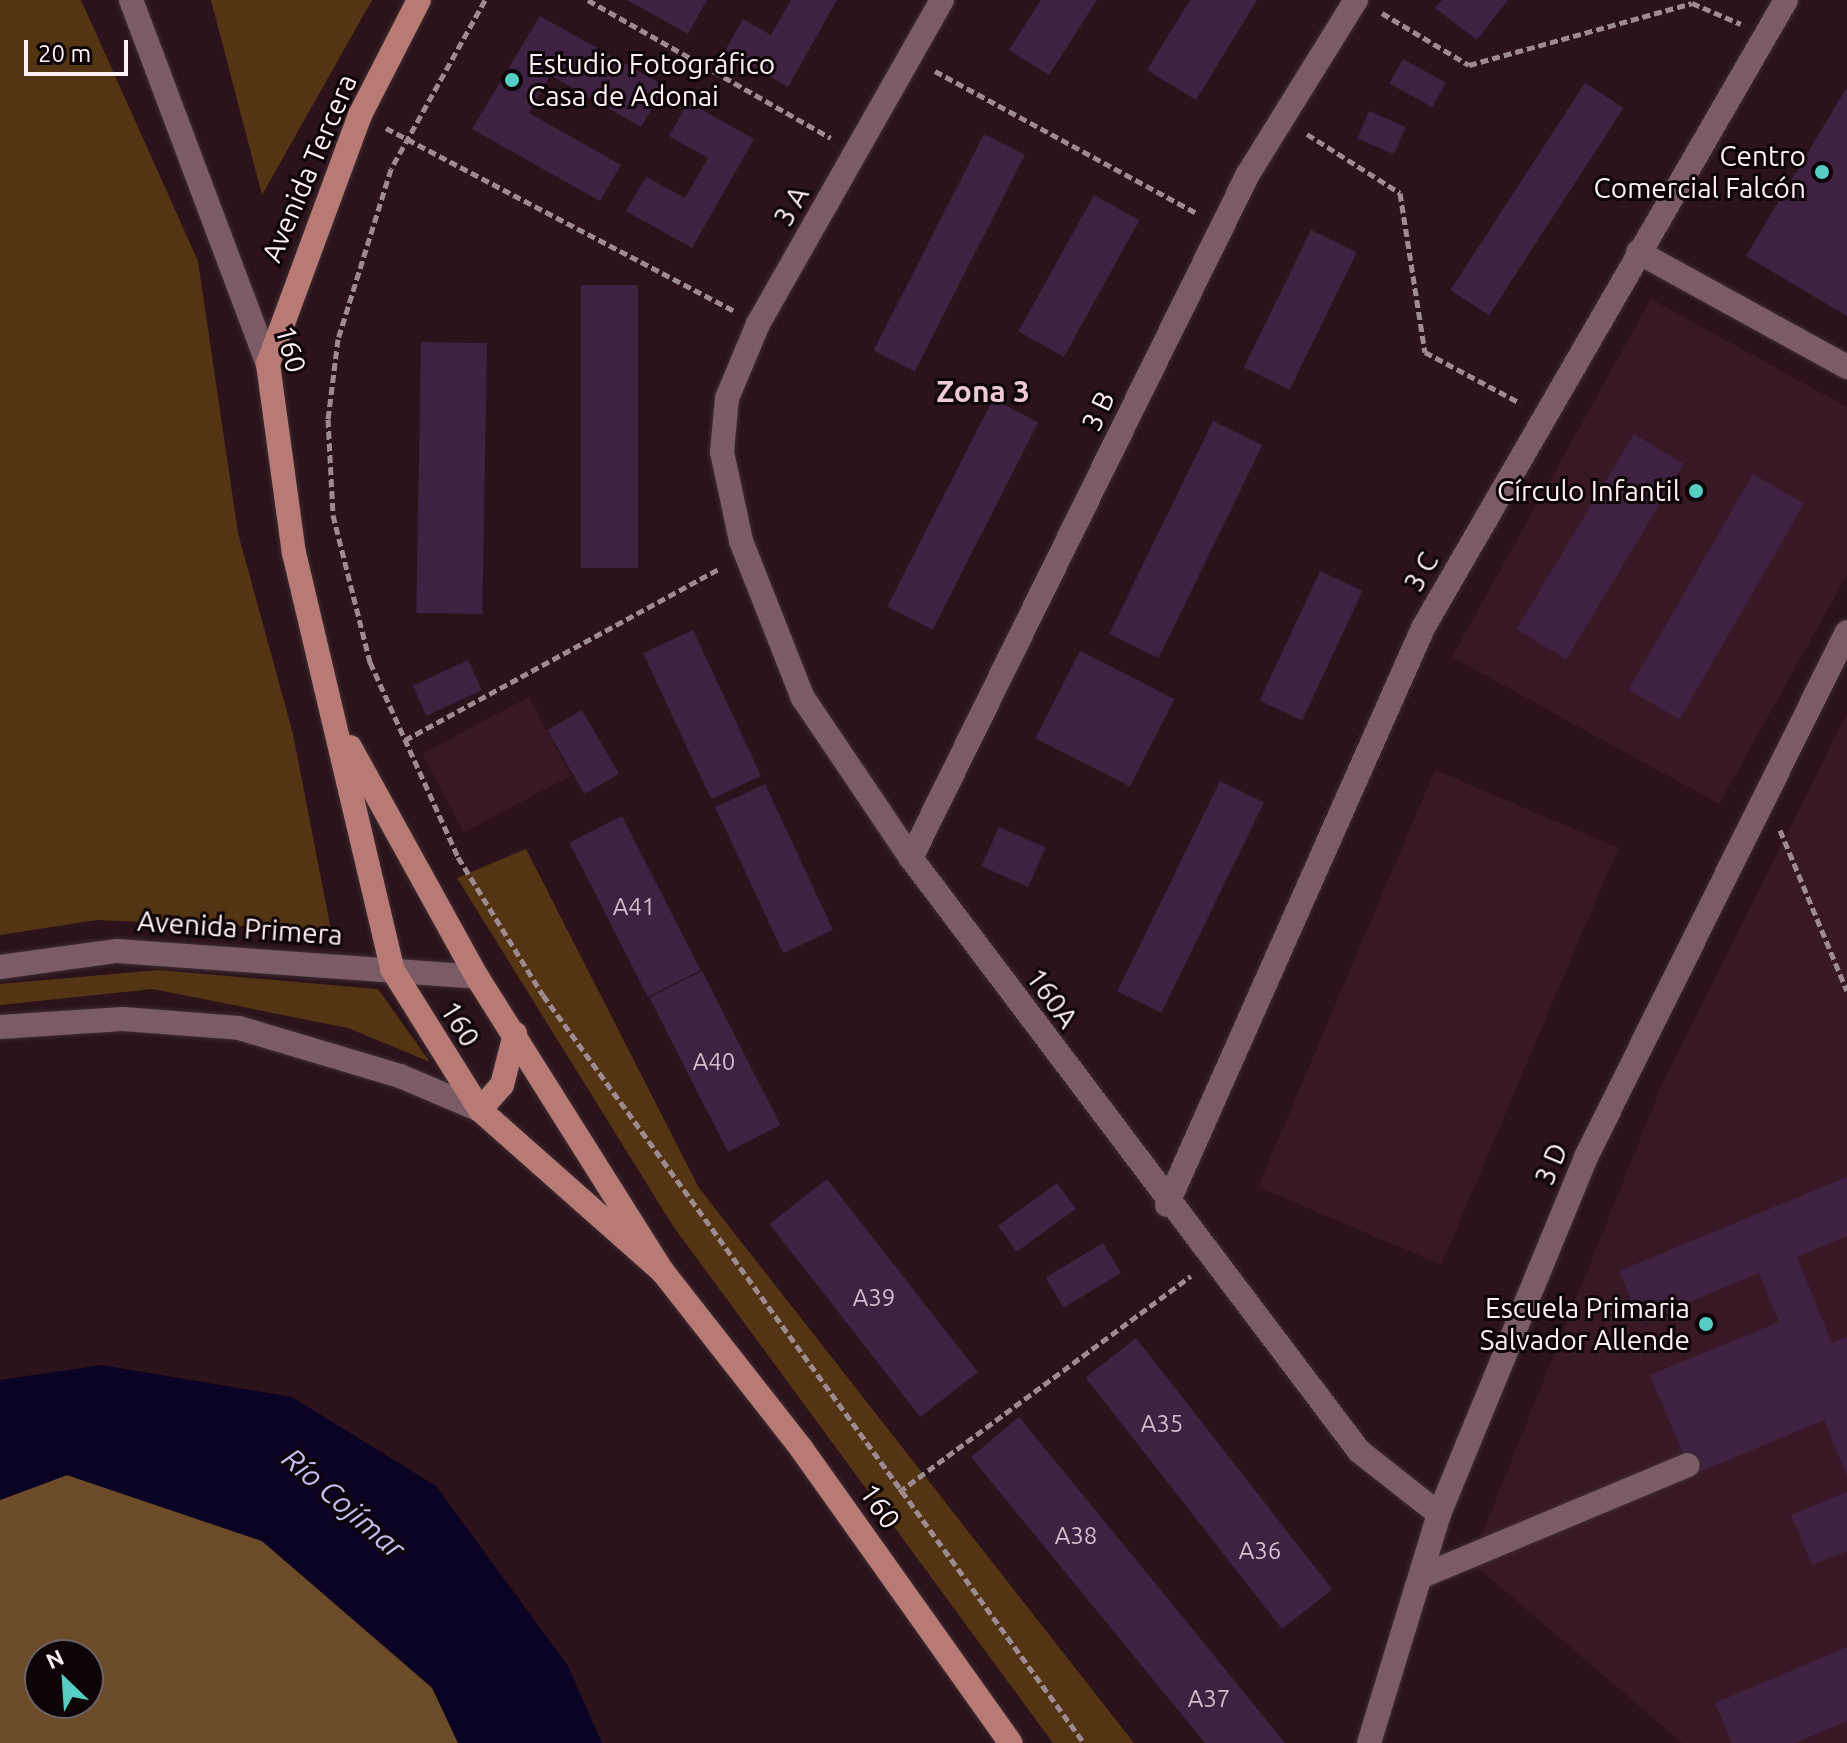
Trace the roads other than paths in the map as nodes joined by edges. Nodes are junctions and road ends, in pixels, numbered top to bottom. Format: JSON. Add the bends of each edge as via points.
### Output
{"nodes":[{"id":1,"x":131,"y":0,"type":"edge"},
{"id":2,"x":419,"y":0,"type":"edge"},
{"id":3,"x":942,"y":0,"type":"edge"},
{"id":4,"x":1786,"y":0,"type":"edge"},
{"id":5,"x":1365,"y":4,"type":"edge"},
{"id":6,"x":1638,"y":252,"type":"junction"},
{"id":7,"x":268,"y":364,"type":"junction"},
{"id":8,"x":1847,"y":367,"type":"edge"},
{"id":9,"x":722,"y":452,"type":"joint"},
{"id":10,"x":1847,"y":632,"type":"edge"},
{"id":11,"x":340,"y":728,"type":"junction"},
{"id":12,"x":911,"y":858,"type":"junction"},
{"id":13,"x":0,"y":967,"type":"edge"},
{"id":14,"x":392,"y":969,"type":"junction"},
{"id":15,"x":477,"y":977,"type":"junction"},
{"id":16,"x":0,"y":1027,"type":"edge"},
{"id":17,"x":515,"y":1034,"type":"junction"},
{"id":18,"x":480,"y":1110,"type":"junction"},
{"id":19,"x":1167,"y":1205,"type":"junction"},
{"id":20,"x":663,"y":1272,"type":"junction"},
{"id":21,"x":1688,"y":1465,"type":"dead end"},
{"id":22,"x":1439,"y":1514,"type":"junction"},
{"id":23,"x":1420,"y":1577,"type":"junction"},
{"id":24,"x":1011,"y":1743,"type":"edge"},
{"id":25,"x":1369,"y":1743,"type":"edge"}],
"edges":[{"from":1,"to":7,"type":"street","name":"160"},
{"from":2,"to":7,"type":"main road","name":"Avenida Tercera","via":[[360,115]]},
{"from":3,"to":9,"type":"street","name":"3 A","via":[[758,324],[727,398]]},
{"from":4,"to":6,"type":"street","name":"3 C"},
{"from":5,"to":12,"type":"street","name":"3 B","via":[[1283,119],[1222,226]]},
{"from":6,"to":8,"type":"street"},
{"from":6,"to":19,"type":"street","name":"3 C","via":[[1423,628]]},
{"from":7,"to":11,"type":"main road","name":"160","via":[[294,553]]},
{"from":9,"to":12,"type":"street","name":"160A","via":[[746,554],[803,698]]},
{"from":10,"to":22,"type":"street","name":"3 D","via":[[1586,1157]]},
{"from":11,"to":14,"type":"main road","name":"160"},
{"from":11,"to":15,"type":"main road","name":"160"},
{"from":12,"to":19,"type":"street","name":"160A"},
{"from":13,"to":14,"type":"street","name":"Avenida Primera","via":[[117,951]]},
{"from":14,"to":15,"type":"street","name":"Avenida Primera"},
{"from":14,"to":18,"type":"main road","name":"160"},
{"from":15,"to":17,"type":"main road","name":"160"},
{"from":16,"to":18,"type":"street","via":[[123,1019],[239,1028],[400,1076]]},
{"from":17,"to":18,"type":"main road","via":[[502,1085]]},
{"from":17,"to":20,"type":"main road","name":"160"},
{"from":18,"to":20,"type":"main road","name":"160"},
{"from":19,"to":22,"type":"street","name":"160A","via":[[1359,1451]]},
{"from":20,"to":24,"type":"main road","name":"160","via":[[801,1448]]},
{"from":21,"to":23,"type":"street"},
{"from":22,"to":23,"type":"street","name":"3 D"},
{"from":23,"to":25,"type":"street","name":"3 D"}]}
